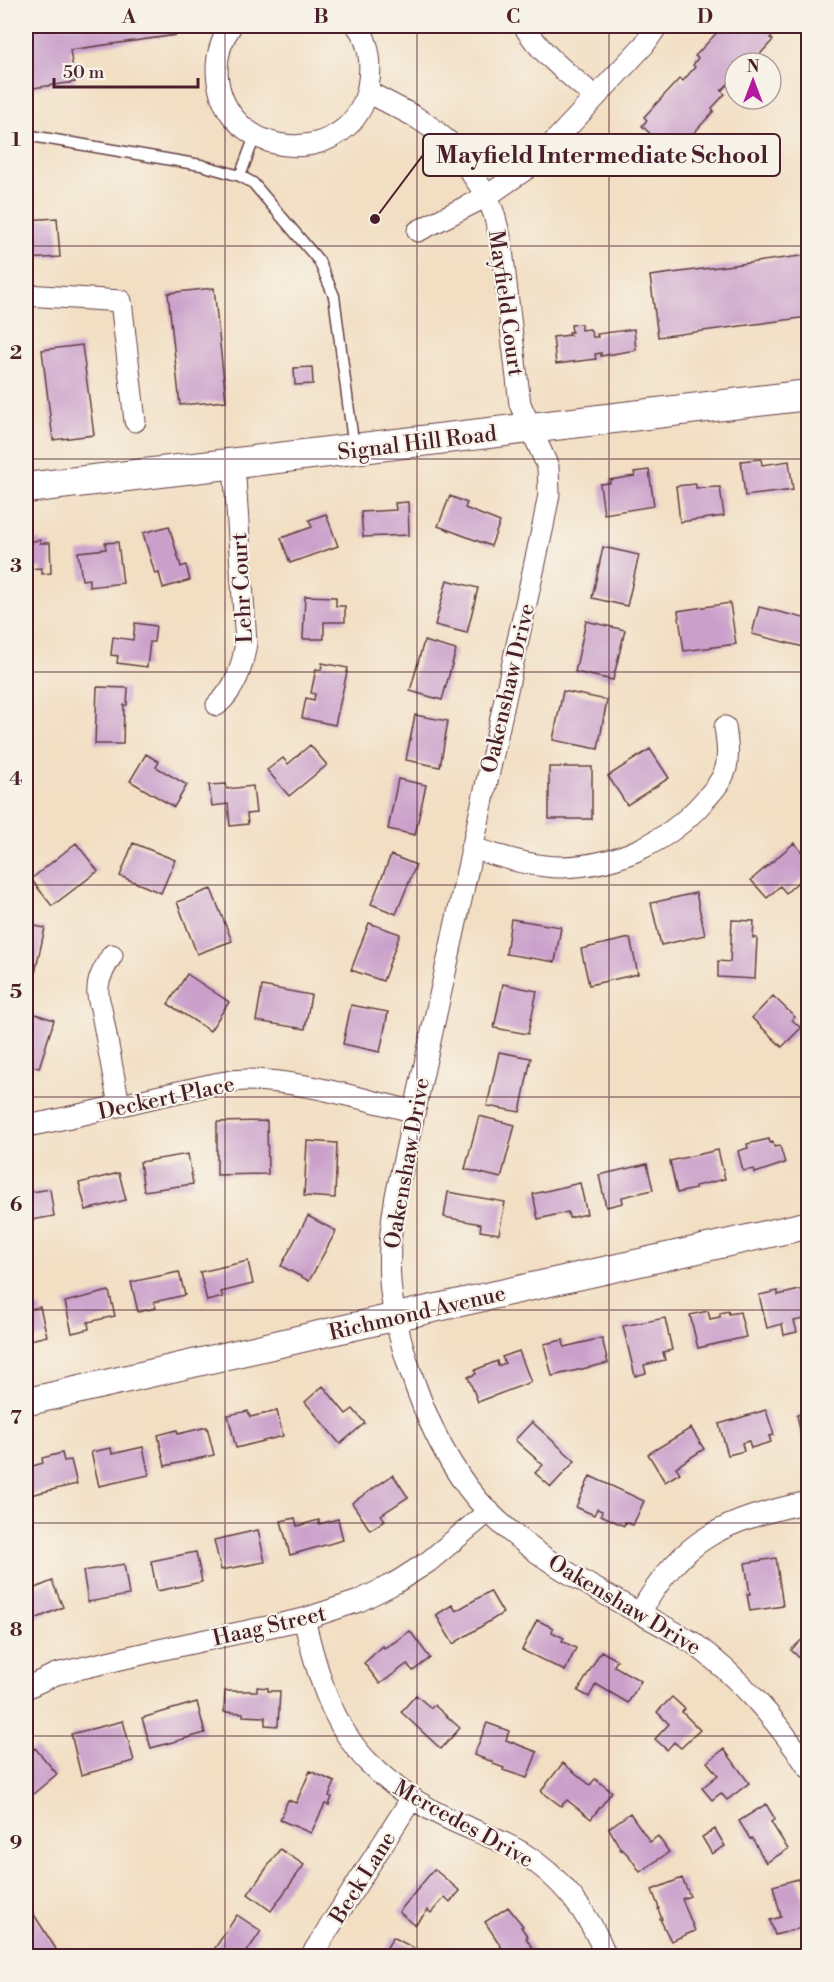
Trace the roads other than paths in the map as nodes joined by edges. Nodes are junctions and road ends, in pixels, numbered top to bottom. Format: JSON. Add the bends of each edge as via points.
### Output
{"nodes":[{"id":1,"x":231,"y":26,"type":"edge"},
{"id":2,"x":357,"y":26,"type":"edge"},
{"id":3,"x":524,"y":26,"type":"edge"},
{"id":4,"x":657,"y":26,"type":"edge"},
{"id":5,"x":368,"y":92,"type":"junction"},
{"id":6,"x":595,"y":98,"type":"junction"},
{"id":7,"x":26,"y":135,"type":"edge"},
{"id":8,"x":255,"y":136,"type":"junction"},
{"id":9,"x":240,"y":176,"type":"junction"},
{"id":10,"x":487,"y":196,"type":"junction"},
{"id":11,"x":418,"y":231,"type":"dead end"},
{"id":12,"x":26,"y":295,"type":"edge"},
{"id":13,"x":808,"y":395,"type":"edge"},
{"id":14,"x":135,"y":421,"type":"dead end"},
{"id":15,"x":530,"y":429,"type":"junction"},
{"id":16,"x":354,"y":449,"type":"junction"},
{"id":17,"x":234,"y":463,"type":"junction"},
{"id":18,"x":26,"y":488,"type":"edge"},
{"id":19,"x":217,"y":705,"type":"dead end"},
{"id":20,"x":725,"y":727,"type":"dead end"},
{"id":21,"x":471,"y":848,"type":"junction"},
{"id":22,"x":112,"y":955,"type":"dead end"},
{"id":23,"x":119,"y":1105,"type":"junction"},
{"id":24,"x":413,"y":1111,"type":"junction"},
{"id":25,"x":26,"y":1126,"type":"edge"},
{"id":26,"x":808,"y":1225,"type":"edge"},
{"id":27,"x":394,"y":1317,"type":"junction"},
{"id":28,"x":26,"y":1402,"type":"edge"},
{"id":29,"x":808,"y":1502,"type":"edge"},
{"id":30,"x":489,"y":1511,"type":"junction"},
{"id":31,"x":640,"y":1613,"type":"junction"},
{"id":32,"x":304,"y":1619,"type":"junction"},
{"id":33,"x":26,"y":1688,"type":"edge"},
{"id":34,"x":808,"y":1767,"type":"edge"},
{"id":35,"x":412,"y":1798,"type":"junction"},
{"id":36,"x":311,"y":1956,"type":"edge"},
{"id":37,"x":606,"y":1956,"type":"edge"}],
"edges":[{"from":1,"to":8,"type":"street","via":[[218,54],[220,92],[238,124]]},
{"from":2,"to":5,"type":"street","via":[[368,49]]},
{"from":3,"to":6,"type":"street","via":[[537,44]]},
{"from":4,"to":6,"type":"street"},
{"from":5,"to":8,"type":"street","via":[[358,112],[327,139],[307,146],[288,146]]},
{"from":5,"to":10,"type":"street","name":"Mayfield Court","via":[[432,128],[451,144]]},
{"from":6,"to":10,"type":"street","via":[[538,159]]},
{"from":7,"to":9,"type":"lane","via":[[201,165]]},
{"from":8,"to":9,"type":"lane"},
{"from":9,"to":16,"type":"lane","via":[[262,192],[319,261],[327,277],[334,296]]},
{"from":10,"to":11,"type":"street"},
{"from":10,"to":15,"type":"street","name":"Mayfield Court","via":[[501,241],[519,394]]},
{"from":12,"to":14,"type":"street","via":[[121,301]]},
{"from":13,"to":15,"type":"main road","name":"Signal Hill Road"},
{"from":15,"to":16,"type":"main road","name":"Signal Hill Road"},
{"from":15,"to":21,"type":"street","name":"Oakenshaw Drive","via":[[548,467],[549,494]]},
{"from":16,"to":17,"type":"main road","name":"Signal Hill Road"},
{"from":17,"to":18,"type":"main road","name":"Signal Hill Road"},
{"from":17,"to":19,"type":"street","name":"Lehr Court","via":[[246,644],[238,679]]},
{"from":20,"to":21,"type":"street","via":[[728,754],[718,785],[690,816],[653,843],[605,862],[559,867],[524,863]]},
{"from":21,"to":24,"type":"street","name":"Oakenshaw Drive"},
{"from":22,"to":23,"type":"street","via":[[97,983],[97,996]]},
{"from":23,"to":24,"type":"street","name":"Deckert Place","via":[[243,1080],[272,1081]]},
{"from":23,"to":25,"type":"street","name":"Deckert Place"},
{"from":24,"to":27,"type":"street","name":"Oakenshaw Drive","via":[[390,1234],[389,1281]]},
{"from":26,"to":27,"type":"street","name":"Richmond Avenue"},
{"from":27,"to":28,"type":"street","name":"Richmond Avenue"},
{"from":27,"to":30,"type":"street","name":"Oakenshaw Drive","via":[[425,1415],[451,1463]]},
{"from":29,"to":31,"type":"street","via":[[750,1517],[702,1541],[670,1567]]},
{"from":30,"to":31,"type":"street","name":"Oakenshaw Drive","via":[[565,1570]]},
{"from":30,"to":32,"type":"street","name":"Haag Street","via":[[428,1562],[394,1583],[359,1601]]},
{"from":31,"to":34,"type":"street","name":"Oakenshaw Drive","via":[[692,1642],[738,1680],[770,1714]]},
{"from":32,"to":33,"type":"street","name":"Haag Street","via":[[56,1674]]},
{"from":32,"to":35,"type":"street","name":"Mercedes Drive","via":[[318,1674],[346,1732],[368,1762]]},
{"from":35,"to":36,"type":"street","name":"Beck Lane"},
{"from":35,"to":37,"type":"street","name":"Mercedes Drive","via":[[536,1862],[580,1906]]}]}
